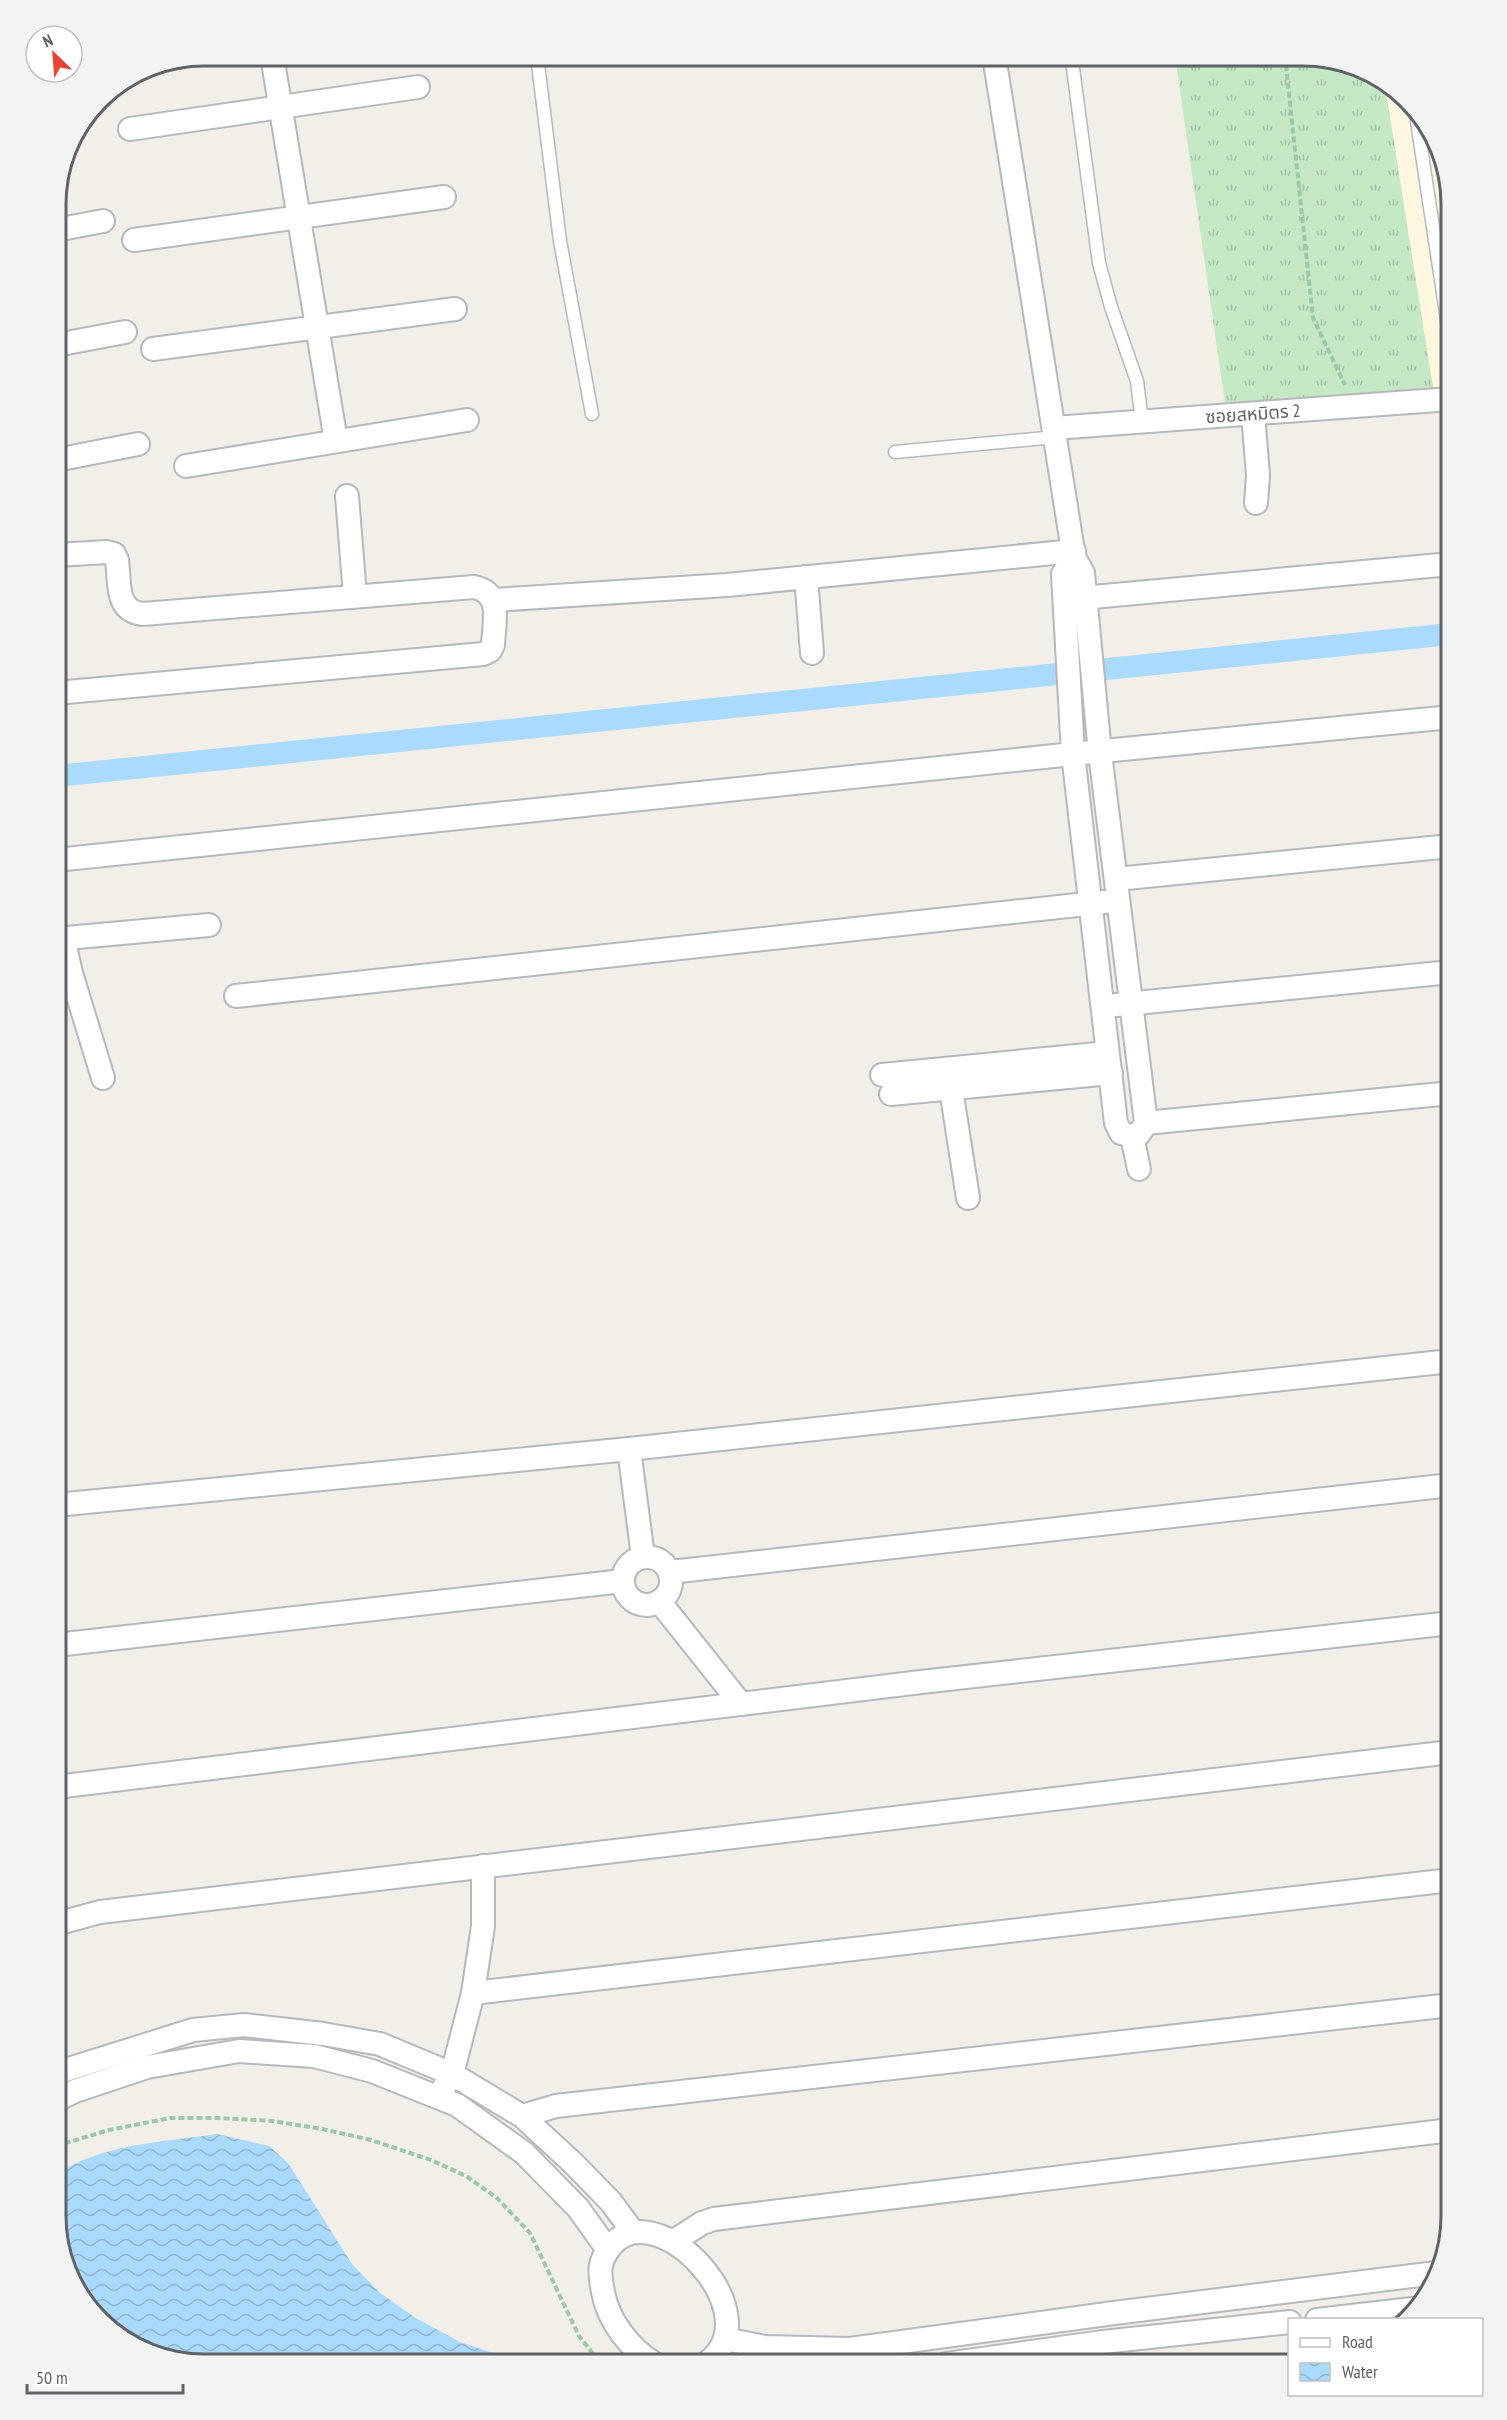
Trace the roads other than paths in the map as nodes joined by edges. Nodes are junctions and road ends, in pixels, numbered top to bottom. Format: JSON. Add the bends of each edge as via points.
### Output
{"nodes":[{"id":1,"x":274,"y":66,"type":"edge"},
{"id":2,"x":538,"y":66,"type":"edge"},
{"id":3,"x":996,"y":66,"type":"edge"},
{"id":4,"x":1073,"y":66,"type":"edge"},
{"id":5,"x":418,"y":87,"type":"dead end"},
{"id":6,"x":281,"y":107,"type":"junction"},
{"id":7,"x":1418,"y":127,"type":"edge"},
{"id":8,"x":130,"y":129,"type":"dead end"},
{"id":9,"x":444,"y":197,"type":"dead end"},
{"id":10,"x":299,"y":217,"type":"junction"},
{"id":11,"x":103,"y":221,"type":"dead end"},
{"id":12,"x":66,"y":228,"type":"edge"},
{"id":13,"x":134,"y":240,"type":"dead end"},
{"id":14,"x":1441,"y":275,"type":"edge"},
{"id":15,"x":455,"y":309,"type":"dead end"},
{"id":16,"x":317,"y":327,"type":"junction"},
{"id":17,"x":125,"y":332,"type":"dead end"},
{"id":18,"x":66,"y":343,"type":"edge"},
{"id":19,"x":153,"y":348,"type":"dead end"},
{"id":20,"x":1441,"y":400,"type":"edge"},
{"id":21,"x":592,"y":414,"type":"dead end"},
{"id":22,"x":1253,"y":414,"type":"junction"},
{"id":23,"x":467,"y":420,"type":"dead end"},
{"id":24,"x":1142,"y":422,"type":"junction"},
{"id":25,"x":1055,"y":433,"type":"junction"},
{"id":26,"x":336,"y":441,"type":"junction"},
{"id":27,"x":138,"y":444,"type":"dead end"},
{"id":28,"x":895,"y":452,"type":"dead end"},
{"id":29,"x":66,"y":458,"type":"edge"},
{"id":30,"x":186,"y":466,"type":"dead end"},
{"id":31,"x":347,"y":496,"type":"dead end"},
{"id":32,"x":1256,"y":503,"type":"dead end"},
{"id":33,"x":66,"y":554,"type":"edge"},
{"id":34,"x":1074,"y":554,"type":"junction"},
{"id":35,"x":1441,"y":565,"type":"edge"},
{"id":36,"x":806,"y":577,"type":"junction"},
{"id":37,"x":355,"y":596,"type":"junction"},
{"id":38,"x":1075,"y":599,"type":"junction"},
{"id":39,"x":494,"y":600,"type":"junction"},
{"id":40,"x":1077,"y":627,"type":"junction"},
{"id":41,"x":812,"y":654,"type":"dead end"},
{"id":42,"x":66,"y":692,"type":"edge"},
{"id":43,"x":1441,"y":718,"type":"edge"},
{"id":44,"x":1100,"y":753,"type":"junction"},
{"id":45,"x":1073,"y":754,"type":"junction"},
{"id":46,"x":1441,"y":847,"type":"edge"},
{"id":47,"x":66,"y":859,"type":"edge"},
{"id":48,"x":1117,"y":890,"type":"junction"},
{"id":49,"x":1091,"y":904,"type":"junction"},
{"id":50,"x":209,"y":925,"type":"dead end"},
{"id":51,"x":66,"y":938,"type":"edge"},
{"id":52,"x":66,"y":958,"type":"edge"},
{"id":53,"x":1441,"y":973,"type":"edge"},
{"id":54,"x":236,"y":996,"type":"dead end"},
{"id":55,"x":1131,"y":1004,"type":"junction"},
{"id":56,"x":1103,"y":1007,"type":"junction"},
{"id":57,"x":1109,"y":1063,"type":"junction"},
{"id":58,"x":103,"y":1078,"type":"dead end"},
{"id":59,"x":951,"y":1089,"type":"junction"},
{"id":60,"x":1441,"y":1094,"type":"edge"},
{"id":61,"x":1139,"y":1130,"type":"junction"},
{"id":62,"x":1139,"y":1169,"type":"dead end"},
{"id":63,"x":968,"y":1198,"type":"dead end"},
{"id":64,"x":1441,"y":1362,"type":"edge"},
{"id":65,"x":629,"y":1449,"type":"junction"},
{"id":66,"x":1441,"y":1486,"type":"edge"},
{"id":67,"x":66,"y":1504,"type":"edge"},
{"id":68,"x":643,"y":1557,"type":"junction"},
{"id":69,"x":670,"y":1572,"type":"junction"},
{"id":70,"x":623,"y":1581,"type":"junction"},
{"id":71,"x":659,"y":1601,"type":"junction"},
{"id":72,"x":1441,"y":1624,"type":"edge"},
{"id":73,"x":66,"y":1644,"type":"edge"},
{"id":74,"x":741,"y":1704,"type":"junction"},
{"id":75,"x":1441,"y":1753,"type":"edge"},
{"id":76,"x":66,"y":1786,"type":"edge"},
{"id":77,"x":483,"y":1866,"type":"junction"},
{"id":78,"x":1441,"y":1881,"type":"edge"},
{"id":79,"x":66,"y":1921,"type":"edge"},
{"id":80,"x":473,"y":1993,"type":"junction"},
{"id":81,"x":1441,"y":2006,"type":"edge"},
{"id":82,"x":66,"y":2070,"type":"edge"},
{"id":83,"x":452,"y":2074,"type":"junction"},
{"id":84,"x":66,"y":2094,"type":"edge"},
{"id":85,"x":438,"y":2098,"type":"junction"},
{"id":86,"x":522,"y":2116,"type":"junction"},
{"id":87,"x":1441,"y":2131,"type":"edge"},
{"id":88,"x":633,"y":2232,"type":"junction"},
{"id":89,"x":674,"y":2241,"type":"junction"},
{"id":90,"x":608,"y":2250,"type":"junction"},
{"id":91,"x":1429,"y":2273,"type":"edge"},
{"id":92,"x":1180,"y":2305,"type":"junction"},
{"id":93,"x":1404,"y":2310,"type":"edge"},
{"id":94,"x":1326,"y":2318,"type":"edge"},
{"id":95,"x":1288,"y":2322,"type":"edge"},
{"id":96,"x":1184,"y":2334,"type":"junction"},
{"id":97,"x":640,"y":2354,"type":"edge"},
{"id":98,"x":720,"y":2354,"type":"edge"},
{"id":99,"x":730,"y":2354,"type":"edge"},
{"id":100,"x":1017,"y":2354,"type":"edge"}],
"edges":[{"from":1,"to":6,"type":"street"},
{"from":2,"to":21,"type":"lane","via":[[560,242]]},
{"from":3,"to":25,"type":"street"},
{"from":4,"to":24,"type":"lane","via":[[1099,263],[1137,381]]},
{"from":5,"to":6,"type":"street"},
{"from":6,"to":8,"type":"street"},
{"from":6,"to":10,"type":"street"},
{"from":7,"to":14,"type":"lane"},
{"from":9,"to":10,"type":"street"},
{"from":10,"to":13,"type":"street"},
{"from":10,"to":16,"type":"street"},
{"from":11,"to":12,"type":"street"},
{"from":15,"to":16,"type":"street"},
{"from":16,"to":19,"type":"street"},
{"from":16,"to":26,"type":"street"},
{"from":17,"to":18,"type":"street"},
{"from":20,"to":22,"type":"street","name":"ซอยสหมิตร 2"},
{"from":22,"to":24,"type":"street","name":"ซอยสหมิตร 2"},
{"from":22,"to":32,"type":"street"},
{"from":23,"to":26,"type":"street"},
{"from":24,"to":25,"type":"street","name":"ซอยสหมิตร 2"},
{"from":25,"to":28,"type":"lane"},
{"from":25,"to":34,"type":"street"},
{"from":26,"to":30,"type":"street"},
{"from":27,"to":29,"type":"street"},
{"from":31,"to":37,"type":"street"},
{"from":33,"to":37,"type":"street","via":[[114,554],[122,603],[132,613]]},
{"from":34,"to":36,"type":"street"},
{"from":34,"to":38,"type":"street","via":[[1063,574]]},
{"from":35,"to":38,"type":"street"},
{"from":36,"to":39,"type":"street"},
{"from":36,"to":41,"type":"street"},
{"from":37,"to":39,"type":"street","via":[[474,587],[487,591]]},
{"from":38,"to":40,"type":"street"},
{"from":39,"to":42,"type":"street","via":[[494,645],[483,654]]},
{"from":40,"to":44,"type":"street"},
{"from":40,"to":45,"type":"street","via":[[1071,718]]},
{"from":43,"to":44,"type":"street"},
{"from":44,"to":45,"type":"street"},
{"from":44,"to":48,"type":"street"},
{"from":45,"to":47,"type":"street"},
{"from":45,"to":49,"type":"street"},
{"from":46,"to":48,"type":"street"},
{"from":48,"to":49,"type":"street"},
{"from":48,"to":55,"type":"street"},
{"from":49,"to":54,"type":"street"},
{"from":49,"to":56,"type":"street"},
{"from":50,"to":51,"type":"street"},
{"from":52,"to":58,"type":"street"},
{"from":53,"to":55,"type":"street"},
{"from":55,"to":56,"type":"street"},
{"from":55,"to":61,"type":"street"},
{"from":56,"to":57,"type":"street"},
{"from":57,"to":59,"type":"street"},
{"from":57,"to":59,"type":"street","via":[[887,1085]]},
{"from":57,"to":61,"type":"street","via":[[1116,1123],[1121,1133]]},
{"from":59,"to":63,"type":"street"},
{"from":60,"to":61,"type":"street"},
{"from":61,"to":62,"type":"street"},
{"from":64,"to":65,"type":"street"},
{"from":65,"to":67,"type":"street"},
{"from":65,"to":68,"type":"street"},
{"from":66,"to":69,"type":"street"},
{"from":68,"to":69,"type":"street","via":[[659,1560]]},
{"from":68,"to":70,"type":"street","via":[[629,1566]]},
{"from":69,"to":71,"type":"street","via":[[670,1589]]},
{"from":70,"to":71,"type":"street","via":[[635,1601]]},
{"from":70,"to":73,"type":"street"},
{"from":71,"to":74,"type":"street"},
{"from":72,"to":74,"type":"street"},
{"from":74,"to":76,"type":"street"},
{"from":75,"to":77,"type":"street"},
{"from":77,"to":79,"type":"street","via":[[100,1912]]},
{"from":77,"to":80,"type":"street","via":[[483,1926]]},
{"from":78,"to":80,"type":"street"},
{"from":80,"to":83,"type":"street"},
{"from":81,"to":86,"type":"street","via":[[556,2106]]},
{"from":82,"to":83,"type":"street","via":[[193,2030],[244,2025],[380,2044]]},
{"from":83,"to":85,"type":"street"},
{"from":83,"to":86,"type":"street"},
{"from":84,"to":85,"type":"street","via":[[147,2067],[239,2051],[314,2056],[372,2071]]},
{"from":85,"to":90,"type":"street","via":[[457,2105],[524,2152],[578,2208]]},
{"from":86,"to":88,"type":"street","via":[[603,2194]]},
{"from":87,"to":89,"type":"street","via":[[714,2219]]},
{"from":88,"to":89,"type":"street","via":[[655,2233]]},
{"from":88,"to":90,"type":"street","via":[[615,2241]]},
{"from":89,"to":98,"type":"street","via":[[719,2289],[727,2312]]},
{"from":90,"to":97,"type":"street","via":[[600,2272],[604,2296],[619,2329]]},
{"from":91,"to":92,"type":"street"},
{"from":92,"to":96,"type":"street"},
{"from":92,"to":99,"type":"street","via":[[850,2349],[765,2347]]},
{"from":93,"to":94,"type":"street"},
{"from":95,"to":96,"type":"street"},
{"from":96,"to":100,"type":"street"}]}
